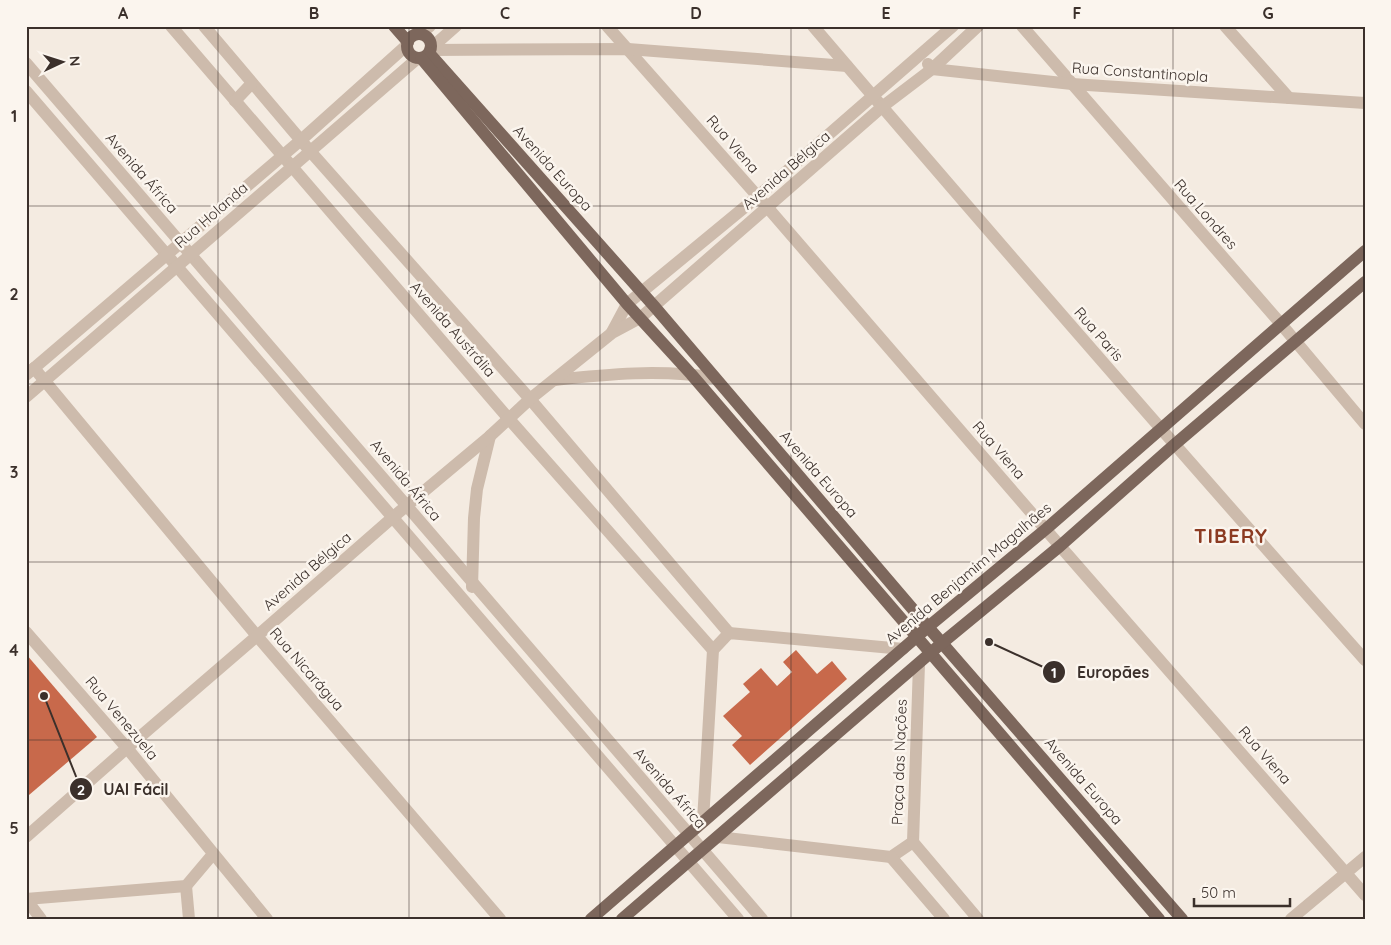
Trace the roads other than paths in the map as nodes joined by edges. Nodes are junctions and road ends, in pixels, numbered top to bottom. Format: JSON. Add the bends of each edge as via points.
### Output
{"nodes":[{"id":1,"x":171,"y":26,"type":"edge"},
{"id":2,"x":204,"y":26,"type":"edge"},
{"id":3,"x":394,"y":26,"type":"edge"},
{"id":4,"x":456,"y":26,"type":"edge"},
{"id":5,"x":607,"y":26,"type":"edge"},
{"id":6,"x":813,"y":26,"type":"edge"},
{"id":7,"x":953,"y":26,"type":"edge"},
{"id":8,"x":978,"y":26,"type":"edge"},
{"id":9,"x":1022,"y":26,"type":"edge"},
{"id":10,"x":1225,"y":26,"type":"edge"},
{"id":11,"x":421,"y":30,"type":"edge"},
{"id":12,"x":408,"y":44,"type":"junction"},
{"id":13,"x":628,"y":49,"type":"junction"},
{"id":14,"x":426,"y":53,"type":"junction"},
{"id":15,"x":919,"y":55,"type":"junction"},
{"id":16,"x":26,"y":63,"type":"edge"},
{"id":17,"x":847,"y":66,"type":"junction"},
{"id":18,"x":932,"y":69,"type":"junction"},
{"id":19,"x":252,"y":83,"type":"junction"},
{"id":20,"x":1072,"y":84,"type":"junction"},
{"id":21,"x":26,"y":91,"type":"edge"},
{"id":22,"x":871,"y":96,"type":"junction"},
{"id":23,"x":56,"y":98,"type":"junction"},
{"id":24,"x":1289,"y":98,"type":"junction"},
{"id":25,"x":235,"y":100,"type":"junction"},
{"id":26,"x":1365,"y":104,"type":"edge"},
{"id":27,"x":882,"y":108,"type":"junction"},
{"id":28,"x":43,"y":110,"type":"junction"},
{"id":29,"x":300,"y":140,"type":"junction"},
{"id":30,"x":310,"y":151,"type":"junction"},
{"id":31,"x":282,"y":155,"type":"junction"},
{"id":32,"x":292,"y":166,"type":"junction"},
{"id":33,"x":757,"y":197,"type":"junction"},
{"id":34,"x":768,"y":208,"type":"junction"},
{"id":35,"x":181,"y":242,"type":"junction"},
{"id":36,"x":1365,"y":251,"type":"edge"},
{"id":37,"x":191,"y":253,"type":"junction"},
{"id":38,"x":168,"y":254,"type":"junction"},
{"id":39,"x":178,"y":266,"type":"junction"},
{"id":40,"x":1365,"y":282,"type":"edge"},
{"id":41,"x":642,"y":292,"type":"junction"},
{"id":42,"x":628,"y":304,"type":"junction"},
{"id":43,"x":654,"y":306,"type":"junction"},
{"id":44,"x":640,"y":318,"type":"junction"},
{"id":45,"x":1281,"y":324,"type":"junction"},
{"id":46,"x":612,"y":333,"type":"junction"},
{"id":47,"x":1296,"y":342,"type":"junction"},
{"id":48,"x":30,"y":371,"type":"edge"},
{"id":49,"x":692,"y":374,"type":"junction"},
{"id":50,"x":715,"y":378,"type":"junction"},
{"id":51,"x":45,"y":380,"type":"junction"},
{"id":52,"x":555,"y":380,"type":"junction"},
{"id":53,"x":26,"y":397,"type":"edge"},
{"id":54,"x":530,"y":399,"type":"junction"},
{"id":55,"x":509,"y":419,"type":"junction"},
{"id":56,"x":1365,"y":424,"type":"edge"},
{"id":57,"x":1159,"y":428,"type":"junction"},
{"id":58,"x":490,"y":436,"type":"junction"},
{"id":59,"x":1174,"y":445,"type":"junction"},
{"id":60,"x":407,"y":506,"type":"junction"},
{"id":61,"x":392,"y":518,"type":"junction"},
{"id":62,"x":1046,"y":529,"type":"junction"},
{"id":63,"x":1060,"y":546,"type":"junction"},
{"id":64,"x":472,"y":583,"type":"junction"},
{"id":65,"x":471,"y":609,"type":"junction"},
{"id":66,"x":928,"y":627,"type":"junction"},
{"id":67,"x":26,"y":632,"type":"edge"},
{"id":68,"x":729,"y":633,"type":"junction"},
{"id":69,"x":257,"y":636,"type":"junction"},
{"id":70,"x":916,"y":637,"type":"junction"},
{"id":71,"x":942,"y":643,"type":"junction"},
{"id":72,"x":903,"y":649,"type":"junction"},
{"id":73,"x":713,"y":650,"type":"junction"},
{"id":74,"x":930,"y":653,"type":"junction"},
{"id":75,"x":1365,"y":660,"type":"edge"},
{"id":76,"x":920,"y":664,"type":"junction"},
{"id":77,"x":551,"y":675,"type":"junction"},
{"id":78,"x":537,"y":686,"type":"junction"},
{"id":79,"x":836,"y":706,"type":"junction"},
{"id":80,"x":849,"y":724,"type":"junction"},
{"id":81,"x":127,"y":748,"type":"junction"},
{"id":82,"x":703,"y":821,"type":"junction"},
{"id":83,"x":688,"y":835,"type":"junction"},
{"id":84,"x":718,"y":836,"type":"junction"},
{"id":85,"x":26,"y":837,"type":"edge"},
{"id":86,"x":913,"y":842,"type":"junction"},
{"id":87,"x":674,"y":846,"type":"junction"},
{"id":88,"x":702,"y":849,"type":"junction"},
{"id":89,"x":213,"y":854,"type":"junction"},
{"id":90,"x":1365,"y":856,"type":"edge"},
{"id":91,"x":891,"y":857,"type":"junction"},
{"id":92,"x":689,"y":862,"type":"junction"},
{"id":93,"x":1346,"y":872,"type":"junction"},
{"id":94,"x":186,"y":886,"type":"junction"},
{"id":95,"x":1365,"y":895,"type":"edge"},
{"id":96,"x":26,"y":899,"type":"edge"},
{"id":97,"x":1155,"y":917,"type":"edge"},
{"id":98,"x":41,"y":919,"type":"edge"},
{"id":99,"x":189,"y":919,"type":"edge"},
{"id":100,"x":267,"y":919,"type":"edge"},
{"id":101,"x":500,"y":919,"type":"edge"},
{"id":102,"x":592,"y":919,"type":"edge"},
{"id":103,"x":622,"y":919,"type":"edge"},
{"id":104,"x":738,"y":919,"type":"edge"},
{"id":105,"x":762,"y":919,"type":"edge"},
{"id":106,"x":944,"y":919,"type":"edge"},
{"id":107,"x":978,"y":919,"type":"edge"},
{"id":108,"x":1182,"y":919,"type":"edge"},
{"id":109,"x":1291,"y":919,"type":"edge"}],
"edges":[{"from":1,"to":25,"type":"street","name":"Avenida Austrália"},
{"from":2,"to":19,"type":"street","name":"Avenida Austrália"},
{"from":3,"to":12,"type":"main road"},
{"from":4,"to":14,"type":"street","name":"Rua Holanda"},
{"from":5,"to":13,"type":"street","name":"Rua Viena"},
{"from":6,"to":17,"type":"street","name":"Rua Paris"},
{"from":7,"to":15,"type":"street","name":"Avenida Bélgica"},
{"from":8,"to":18,"type":"street","name":"Avenida Bélgica"},
{"from":9,"to":20,"type":"street","name":"Rua Londres"},
{"from":10,"to":24,"type":"street"},
{"from":11,"to":12,"type":"main road","via":[[411,37]]},
{"from":11,"to":14,"type":"main road","via":[[429,39]]},
{"from":12,"to":14,"type":"main road","via":[[412,55]]},
{"from":12,"to":29,"type":"street","name":"Rua Holanda"},
{"from":13,"to":14,"type":"street"},
{"from":13,"to":17,"type":"street"},
{"from":13,"to":33,"type":"street","name":"Rua Viena"},
{"from":14,"to":30,"type":"street","name":"Rua Holanda"},
{"from":14,"to":41,"type":"main road","name":"Avenida Europa"},
{"from":14,"to":42,"type":"main road","name":"Avenida Europa"},
{"from":15,"to":18,"type":"street"},
{"from":15,"to":22,"type":"street","name":"Avenida Bélgica"},
{"from":16,"to":23,"type":"street","name":"Avenida África"},
{"from":17,"to":22,"type":"street","name":"Rua Paris"},
{"from":18,"to":20,"type":"street","name":"Rua Constantinopla"},
{"from":18,"to":27,"type":"street","name":"Avenida Bélgica"},
{"from":19,"to":25,"type":"street"},
{"from":19,"to":29,"type":"street","name":"Avenida Austrália"},
{"from":20,"to":24,"type":"street","name":"Rua Constantinopla"},
{"from":20,"to":45,"type":"street","name":"Rua Londres"},
{"from":21,"to":28,"type":"street"},
{"from":22,"to":27,"type":"street","name":"Rua Paris"},
{"from":22,"to":33,"type":"street","name":"Avenida Bélgica"},
{"from":23,"to":28,"type":"street"},
{"from":23,"to":35,"type":"street","name":"Avenida África"},
{"from":24,"to":26,"type":"street","name":"Rua Constantinopla"},
{"from":25,"to":31,"type":"street","name":"Avenida Austrália"},
{"from":27,"to":34,"type":"street","name":"Avenida Bélgica"},
{"from":27,"to":57,"type":"street","name":"Rua Paris"},
{"from":28,"to":38,"type":"street"},
{"from":29,"to":30,"type":"street","name":"Avenida Austrália"},
{"from":29,"to":31,"type":"street","name":"Rua Holanda"},
{"from":30,"to":32,"type":"street","name":"Rua Holanda"},
{"from":30,"to":54,"type":"street","name":"Avenida Austrália"},
{"from":31,"to":32,"type":"street","name":"Avenida Austrália"},
{"from":31,"to":35,"type":"street","name":"Rua Holanda"},
{"from":32,"to":37,"type":"street","name":"Rua Holanda"},
{"from":32,"to":55,"type":"street","name":"Avenida Austrália"},
{"from":33,"to":34,"type":"street","name":"Rua Viena"},
{"from":33,"to":41,"type":"street","name":"Avenida Bélgica"},
{"from":34,"to":43,"type":"street","name":"Avenida Bélgica"},
{"from":34,"to":62,"type":"street","name":"Rua Viena"},
{"from":35,"to":37,"type":"street","name":"Avenida África"},
{"from":35,"to":38,"type":"street","name":"Rua Holanda"},
{"from":36,"to":45,"type":"main road","name":"Avenida Benjamim Magalhães"},
{"from":37,"to":39,"type":"street","name":"Rua Holanda"},
{"from":37,"to":60,"type":"street","name":"Avenida África"},
{"from":38,"to":39,"type":"street"},
{"from":38,"to":48,"type":"street","name":"Rua Holanda"},
{"from":39,"to":51,"type":"street","name":"Rua Holanda"},
{"from":39,"to":61,"type":"street"},
{"from":40,"to":47,"type":"main road"},
{"from":41,"to":42,"type":"street","name":"Avenida Bélgica"},
{"from":41,"to":43,"type":"main road","name":"Avenida Europa"},
{"from":42,"to":44,"type":"main road","name":"Avenida Europa"},
{"from":42,"to":46,"type":"street","name":"Avenida Bélgica"},
{"from":43,"to":44,"type":"street","name":"Avenida Bélgica"},
{"from":43,"to":50,"type":"main road","name":"Avenida Europa"},
{"from":44,"to":46,"type":"street","name":"Avenida Bélgica"},
{"from":44,"to":49,"type":"main road","name":"Avenida Europa"},
{"from":45,"to":47,"type":"street","name":"Rua Londres"},
{"from":45,"to":57,"type":"main road","name":"Avenida Benjamim Magalhães"},
{"from":46,"to":52,"type":"street","name":"Avenida Bélgica"},
{"from":47,"to":56,"type":"street","name":"Rua Londres"},
{"from":47,"to":59,"type":"main road"},
{"from":48,"to":51,"type":"street","name":"Rua Nicarágua"},
{"from":49,"to":50,"type":"street"},
{"from":49,"to":52,"type":"street","via":[[604,374]]},
{"from":49,"to":70,"type":"main road","name":"Avenida Europa"},
{"from":50,"to":66,"type":"main road","name":"Avenida Europa"},
{"from":51,"to":53,"type":"street","name":"Rua Holanda"},
{"from":51,"to":69,"type":"street","name":"Rua Nicarágua"},
{"from":52,"to":54,"type":"street","name":"Avenida Bélgica"},
{"from":54,"to":55,"type":"street","name":"Avenida Bélgica"},
{"from":54,"to":68,"type":"street","name":"Avenida Austrália"},
{"from":55,"to":58,"type":"street","name":"Avenida Bélgica"},
{"from":55,"to":73,"type":"street","name":"Avenida Austrália"},
{"from":57,"to":59,"type":"street","name":"Rua Paris"},
{"from":57,"to":62,"type":"main road","name":"Avenida Benjamim Magalhães"},
{"from":58,"to":60,"type":"street","name":"Avenida Bélgica"},
{"from":58,"to":64,"type":"street","via":[[477,489]]},
{"from":59,"to":63,"type":"main road"},
{"from":59,"to":75,"type":"street","name":"Rua Paris"},
{"from":60,"to":61,"type":"street","name":"Avenida Bélgica"},
{"from":60,"to":64,"type":"street","name":"Avenida África"},
{"from":61,"to":65,"type":"street"},
{"from":61,"to":69,"type":"street","name":"Avenida Bélgica"},
{"from":62,"to":63,"type":"street","name":"Rua Viena"},
{"from":62,"to":66,"type":"main road","name":"Avenida Benjamim Magalhães"},
{"from":63,"to":71,"type":"main road"},
{"from":63,"to":93,"type":"street","name":"Rua Viena"},
{"from":64,"to":65,"type":"street"},
{"from":64,"to":77,"type":"street","name":"Avenida África"},
{"from":65,"to":78,"type":"street"},
{"from":66,"to":70,"type":"main road","name":"Avenida Benjamim Magalhães"},
{"from":66,"to":71,"type":"main road","name":"Avenida Europa"},
{"from":67,"to":81,"type":"street","name":"Rua Venezuela"},
{"from":68,"to":72,"type":"street"},
{"from":68,"to":73,"type":"street"},
{"from":69,"to":81,"type":"street","name":"Avenida Bélgica"},
{"from":69,"to":101,"type":"street","name":"Rua Nicarágua"},
{"from":70,"to":72,"type":"main road","name":"Avenida Benjamim Magalhães"},
{"from":70,"to":74,"type":"main road","name":"Avenida Europa"},
{"from":71,"to":74,"type":"main road"},
{"from":71,"to":108,"type":"main road","name":"Avenida Europa"},
{"from":72,"to":79,"type":"main road","name":"Avenida Benjamim Magalhães"},
{"from":73,"to":82,"type":"street"},
{"from":74,"to":76,"type":"main road"},
{"from":74,"to":97,"type":"main road","name":"Avenida Europa"},
{"from":76,"to":80,"type":"main road"},
{"from":76,"to":86,"type":"street","name":"Praça das Nações"},
{"from":77,"to":78,"type":"street"},
{"from":77,"to":83,"type":"street","name":"Avenida África"},
{"from":78,"to":87,"type":"street"},
{"from":79,"to":80,"type":"main road"},
{"from":79,"to":82,"type":"main road","name":"Avenida Benjamim Magalhães"},
{"from":80,"to":84,"type":"main road"},
{"from":81,"to":85,"type":"street","name":"Avenida Bélgica"},
{"from":81,"to":89,"type":"street","name":"Rua Venezuela"},
{"from":82,"to":83,"type":"main road","name":"Avenida Benjamim Magalhães"},
{"from":83,"to":87,"type":"main road","name":"Avenida Benjamim Magalhães"},
{"from":83,"to":88,"type":"street","name":"Avenida África"},
{"from":84,"to":88,"type":"main road"},
{"from":84,"to":91,"type":"street"},
{"from":86,"to":91,"type":"street","name":"Praça das Nações"},
{"from":86,"to":107,"type":"street"},
{"from":87,"to":92,"type":"street"},
{"from":87,"to":102,"type":"main road","name":"Avenida Benjamim Magalhães"},
{"from":88,"to":92,"type":"main road"},
{"from":88,"to":105,"type":"street","name":"Avenida África"},
{"from":89,"to":94,"type":"street"},
{"from":89,"to":100,"type":"street","name":"Rua Venezuela"},
{"from":90,"to":93,"type":"street"},
{"from":91,"to":106,"type":"street"},
{"from":92,"to":103,"type":"main road"},
{"from":92,"to":104,"type":"street"},
{"from":93,"to":95,"type":"street","name":"Rua Viena"},
{"from":93,"to":109,"type":"street"},
{"from":94,"to":96,"type":"street"},
{"from":94,"to":99,"type":"street"},
{"from":96,"to":98,"type":"street"}]}
